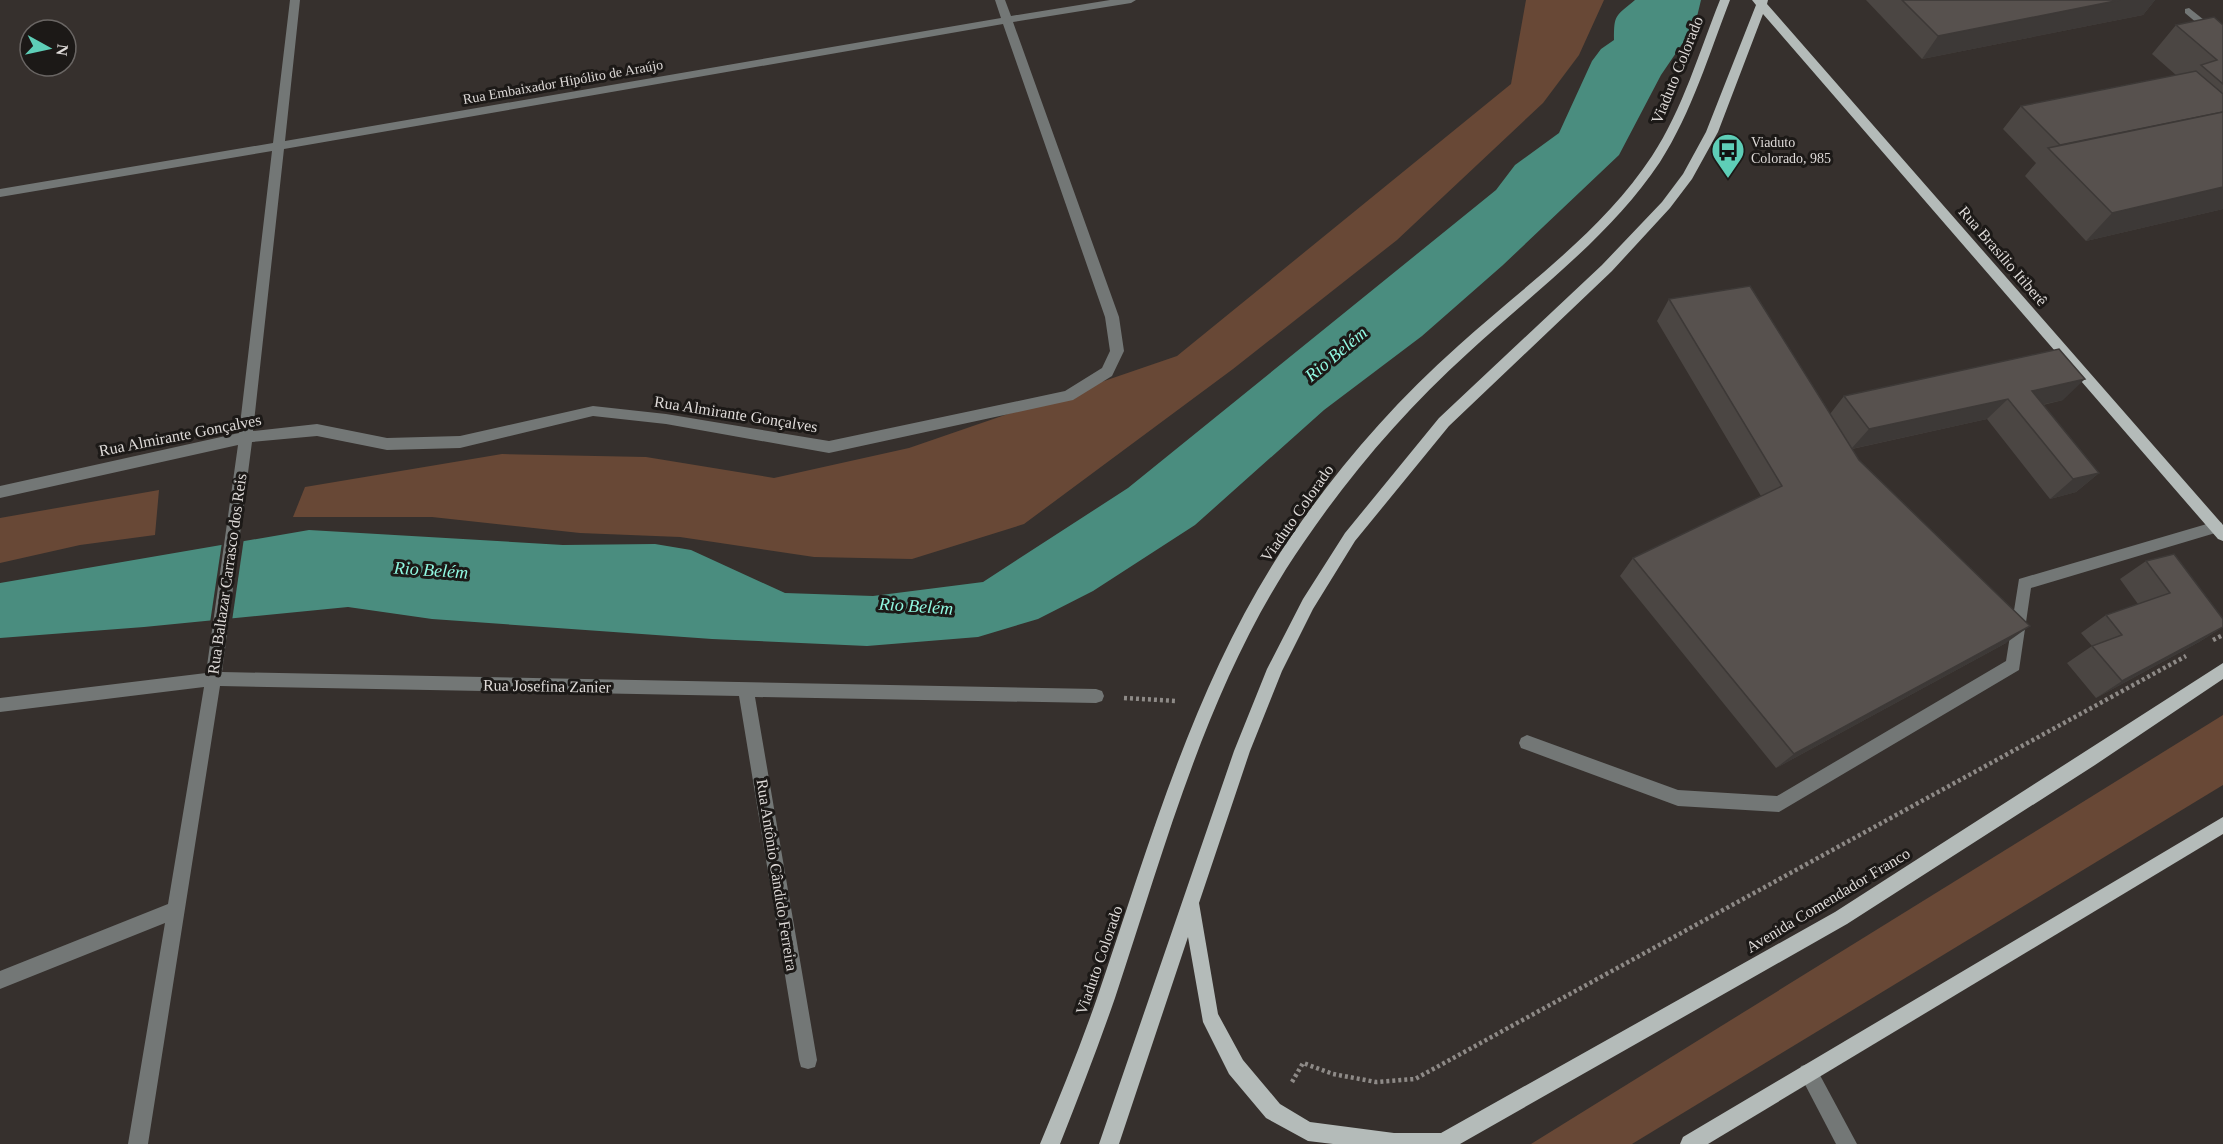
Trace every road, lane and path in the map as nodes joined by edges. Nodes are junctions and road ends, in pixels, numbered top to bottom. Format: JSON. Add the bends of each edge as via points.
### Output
{"nodes":[{"id":1,"x":295,"y":0,"type":"edge"},
{"id":2,"x":1000,"y":0,"type":"edge"},
{"id":3,"x":1131,"y":0,"type":"edge"},
{"id":4,"x":1725,"y":0,"type":"edge"},
{"id":5,"x":1761,"y":2,"type":"edge"},
{"id":6,"x":2189,"y":11,"type":"dead end"},
{"id":7,"x":1007,"y":20,"type":"junction"},
{"id":8,"x":2223,"y":40,"type":"edge"},
{"id":9,"x":278,"y":147,"type":"junction"},
{"id":10,"x":0,"y":193,"type":"edge"},
{"id":11,"x":246,"y":438,"type":"junction"},
{"id":12,"x":0,"y":492,"type":"edge"},
{"id":13,"x":2220,"y":531,"type":"edge"},
{"id":14,"x":2223,"y":635,"type":"edge"},
{"id":15,"x":2212,"y":641,"type":"edge"},
{"id":16,"x":2192,"y":652,"type":"edge"},
{"id":17,"x":2223,"y":670,"type":"edge"},
{"id":18,"x":213,"y":679,"type":"junction"},
{"id":19,"x":746,"y":689,"type":"junction"},
{"id":20,"x":1096,"y":696,"type":"joint"},
{"id":21,"x":1210,"y":702,"type":"junction"},
{"id":22,"x":0,"y":705,"type":"edge"},
{"id":23,"x":1527,"y":743,"type":"dead end"},
{"id":24,"x":2223,"y":825,"type":"edge"},
{"id":25,"x":1191,"y":902,"type":"junction"},
{"id":26,"x":176,"y":910,"type":"junction"},
{"id":27,"x":0,"y":980,"type":"edge"},
{"id":28,"x":808,"y":1060,"type":"dead end"},
{"id":29,"x":1303,"y":1063,"type":"dead end"},
{"id":30,"x":1808,"y":1073,"type":"junction"},
{"id":31,"x":1442,"y":1143,"type":"edge"},
{"id":32,"x":138,"y":1144,"type":"edge"},
{"id":33,"x":1050,"y":1144,"type":"edge"},
{"id":34,"x":1109,"y":1144,"type":"edge"},
{"id":35,"x":1690,"y":1144,"type":"edge"},
{"id":36,"x":1847,"y":1144,"type":"edge"}],
"edges":[{"from":1,"to":9,"type":"street","name":"Rua Baltazar Carrasco dos Reis"},
{"from":2,"to":7,"type":"street","name":"Rua Almirante Gonçalves"},
{"from":3,"to":7,"type":"street","name":"Rua Embaixador Hipólito de Araújo"},
{"from":4,"to":21,"type":"main road","name":"Viaduto Colorado","via":[[1675,127],[1641,180],[1577,246],[1416,394],[1362,453],[1277,570],[1234,645]]},
{"from":5,"to":13,"type":"main road","name":"Rua Brasílio Itiberê"},
{"from":5,"to":25,"type":"main road","via":[[1708,141],[1666,205],[1607,268],[1444,422],[1350,537],[1308,604],[1275,669],[1242,751]]},
{"from":6,"to":8,"type":"street"},
{"from":7,"to":9,"type":"street","name":"Rua Embaixador Hipólito de Araújo"},
{"from":7,"to":11,"type":"street","name":"Rua Almirante Gonçalves","via":[[1112,317],[1117,351],[1107,372],[1068,396],[829,447],[666,419],[593,411],[460,442],[387,444],[317,430]]},
{"from":9,"to":10,"type":"street","name":"Rua Embaixador Hipólito de Araújo"},
{"from":9,"to":11,"type":"street","name":"Rua Baltazar Carrasco dos Reis"},
{"from":11,"to":12,"type":"street","name":"Rua Almirante Gonçalves"},
{"from":11,"to":18,"type":"street","name":"Rua Baltazar Carrasco dos Reis"},
{"from":13,"to":23,"type":"street","via":[[2024,584],[2013,665],[1779,804],[1678,798]]},
{"from":14,"to":15,"type":"path"},
{"from":16,"to":29,"type":"path","via":[[1415,1079],[1376,1082],[1333,1074]]},
{"from":17,"to":31,"type":"main road","name":"Avenida Comendador Franco","via":[[1841,918]]},
{"from":18,"to":19,"type":"street","name":"Rua Josefina Zanier"},
{"from":18,"to":22,"type":"street","name":"Rua Josefina Zanier"},
{"from":18,"to":26,"type":"street","name":"Rua Baltazar Carrasco dos Reis"},
{"from":19,"to":20,"type":"street","name":"Rua Josefina Zanier"},
{"from":19,"to":28,"type":"street","name":"Rua Antônio Cândido Ferreira"},
{"from":20,"to":21,"type":"path"},
{"from":21,"to":33,"type":"main road","name":"Viaduto Colorado","via":[[1088,1048]]},
{"from":24,"to":30,"type":"main road"},
{"from":25,"to":31,"type":"main road","via":[[1209,1016],[1236,1067],[1273,1111],[1308,1131],[1394,1143]]},
{"from":25,"to":34,"type":"main road"},
{"from":26,"to":27,"type":"street"},
{"from":26,"to":32,"type":"street","name":"Rua Baltazar Carrasco dos Reis"},
{"from":30,"to":35,"type":"main road"},
{"from":30,"to":36,"type":"street"}]}
